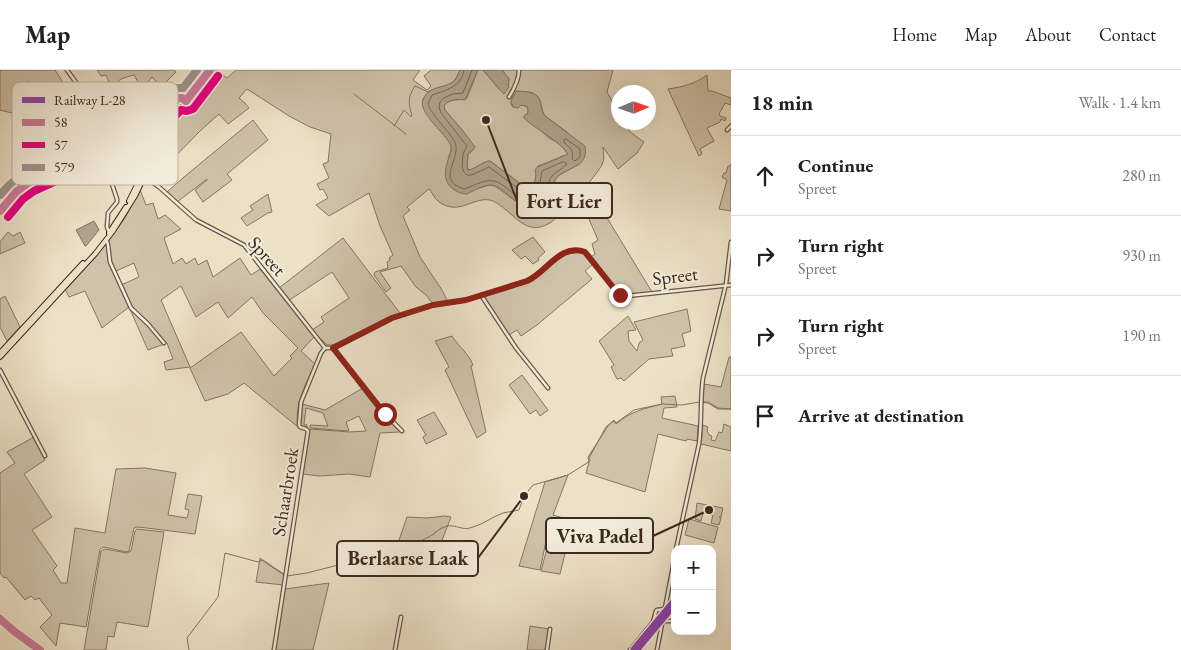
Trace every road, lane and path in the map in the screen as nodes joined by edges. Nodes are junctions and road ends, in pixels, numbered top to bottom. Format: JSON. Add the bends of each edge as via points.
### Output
{"nodes":[{"id":1,"x":68,"y":70,"type":"edge"},
{"id":2,"x":209,"y":70,"type":"edge"},
{"id":3,"x":519,"y":70,"type":"edge"},
{"id":4,"x":76,"y":82,"type":"edge"},
{"id":5,"x":509,"y":97,"type":"dead end"},
{"id":6,"x":178,"y":98,"type":"edge"},
{"id":7,"x":185,"y":100,"type":"junction"},
{"id":8,"x":178,"y":112,"type":"edge"},
{"id":9,"x":731,"y":126,"type":"edge"},
{"id":10,"x":727,"y":130,"type":"dead end"},
{"id":11,"x":25,"y":185,"type":"edge"},
{"id":12,"x":112,"y":185,"type":"edge"},
{"id":13,"x":138,"y":185,"type":"edge"},
{"id":14,"x":138,"y":185,"type":"edge"},
{"id":15,"x":156,"y":185,"type":"edge"},
{"id":16,"x":0,"y":211,"type":"edge"},
{"id":17,"x":109,"y":232,"type":"junction"},
{"id":18,"x":106,"y":240,"type":"junction"},
{"id":19,"x":731,"y":242,"type":"edge"},
{"id":20,"x":726,"y":284,"type":"junction"},
{"id":21,"x":731,"y":285,"type":"edge"},
{"id":22,"x":481,"y":295,"type":"junction"},
{"id":23,"x":164,"y":343,"type":"dead end"},
{"id":24,"x":325,"y":348,"type":"junction"},
{"id":25,"x":333,"y":348,"type":"junction"},
{"id":26,"x":0,"y":353,"type":"edge"},
{"id":27,"x":0,"y":357,"type":"edge"},
{"id":28,"x":0,"y":370,"type":"edge"},
{"id":29,"x":548,"y":388,"type":"dead end"},
{"id":30,"x":402,"y":431,"type":"dead end"},
{"id":31,"x":45,"y":456,"type":"dead end"},
{"id":32,"x":677,"y":545,"type":"edge"},
{"id":33,"x":671,"y":577,"type":"edge"},
{"id":34,"x":665,"y":609,"type":"junction"},
{"id":35,"x":401,"y":617,"type":"dead end"},
{"id":36,"x":0,"y":619,"type":"edge"},
{"id":37,"x":671,"y":621,"type":"edge"},
{"id":38,"x":663,"y":622,"type":"junction"},
{"id":39,"x":550,"y":629,"type":"dead end"},
{"id":40,"x":40,"y":650,"type":"edge"},
{"id":41,"x":274,"y":650,"type":"edge"},
{"id":42,"x":395,"y":650,"type":"edge"},
{"id":43,"x":547,"y":650,"type":"edge"},
{"id":44,"x":630,"y":650,"type":"edge"},
{"id":45,"x":657,"y":650,"type":"edge"}],
"edges":[{"from":1,"to":4,"type":"street"},
{"from":2,"to":7,"type":"main road"},
{"from":3,"to":5,"type":"street"},
{"from":6,"to":7,"type":"street"},
{"from":7,"to":8,"type":"main road"},
{"from":9,"to":10,"type":"street"},
{"from":11,"to":16,"type":"street"},
{"from":12,"to":17,"type":"street","via":[[117,202],[108,213]]},
{"from":13,"to":17,"type":"main road"},
{"from":14,"to":18,"type":"main road","via":[[121,220]]},
{"from":15,"to":24,"type":"street","name":"Spreet","via":[[196,220],[244,246]]},
{"from":17,"to":26,"type":"main road"},
{"from":18,"to":23,"type":"street","via":[[110,262],[131,308]]},
{"from":18,"to":27,"type":"main road"},
{"from":19,"to":20,"type":"street"},
{"from":20,"to":21,"type":"street","name":"Spreet"},
{"from":20,"to":22,"type":"street","name":"Spreet","via":[[627,296],[616,291],[586,253],[575,250],[563,252],[527,281]]},
{"from":20,"to":32,"type":"street","via":[[703,378],[699,444]]},
{"from":22,"to":25,"type":"street","name":"Spreet","via":[[392,318]]},
{"from":22,"to":29,"type":"street","via":[[516,348]]},
{"from":24,"to":25,"type":"street","name":"Spreet"},
{"from":24,"to":41,"type":"street","name":"Schaarbroek","via":[[300,405],[299,425],[308,431]]},
{"from":25,"to":30,"type":"street","via":[[379,408]]},
{"from":28,"to":31,"type":"street"},
{"from":33,"to":34,"type":"street"},
{"from":34,"to":38,"type":"street"},
{"from":34,"to":44,"type":"street","via":[[656,611],[653,622]]},
{"from":35,"to":42,"type":"street"},
{"from":36,"to":40,"type":"street"},
{"from":37,"to":38,"type":"street"},
{"from":38,"to":45,"type":"street"},
{"from":39,"to":43,"type":"street"}]}
